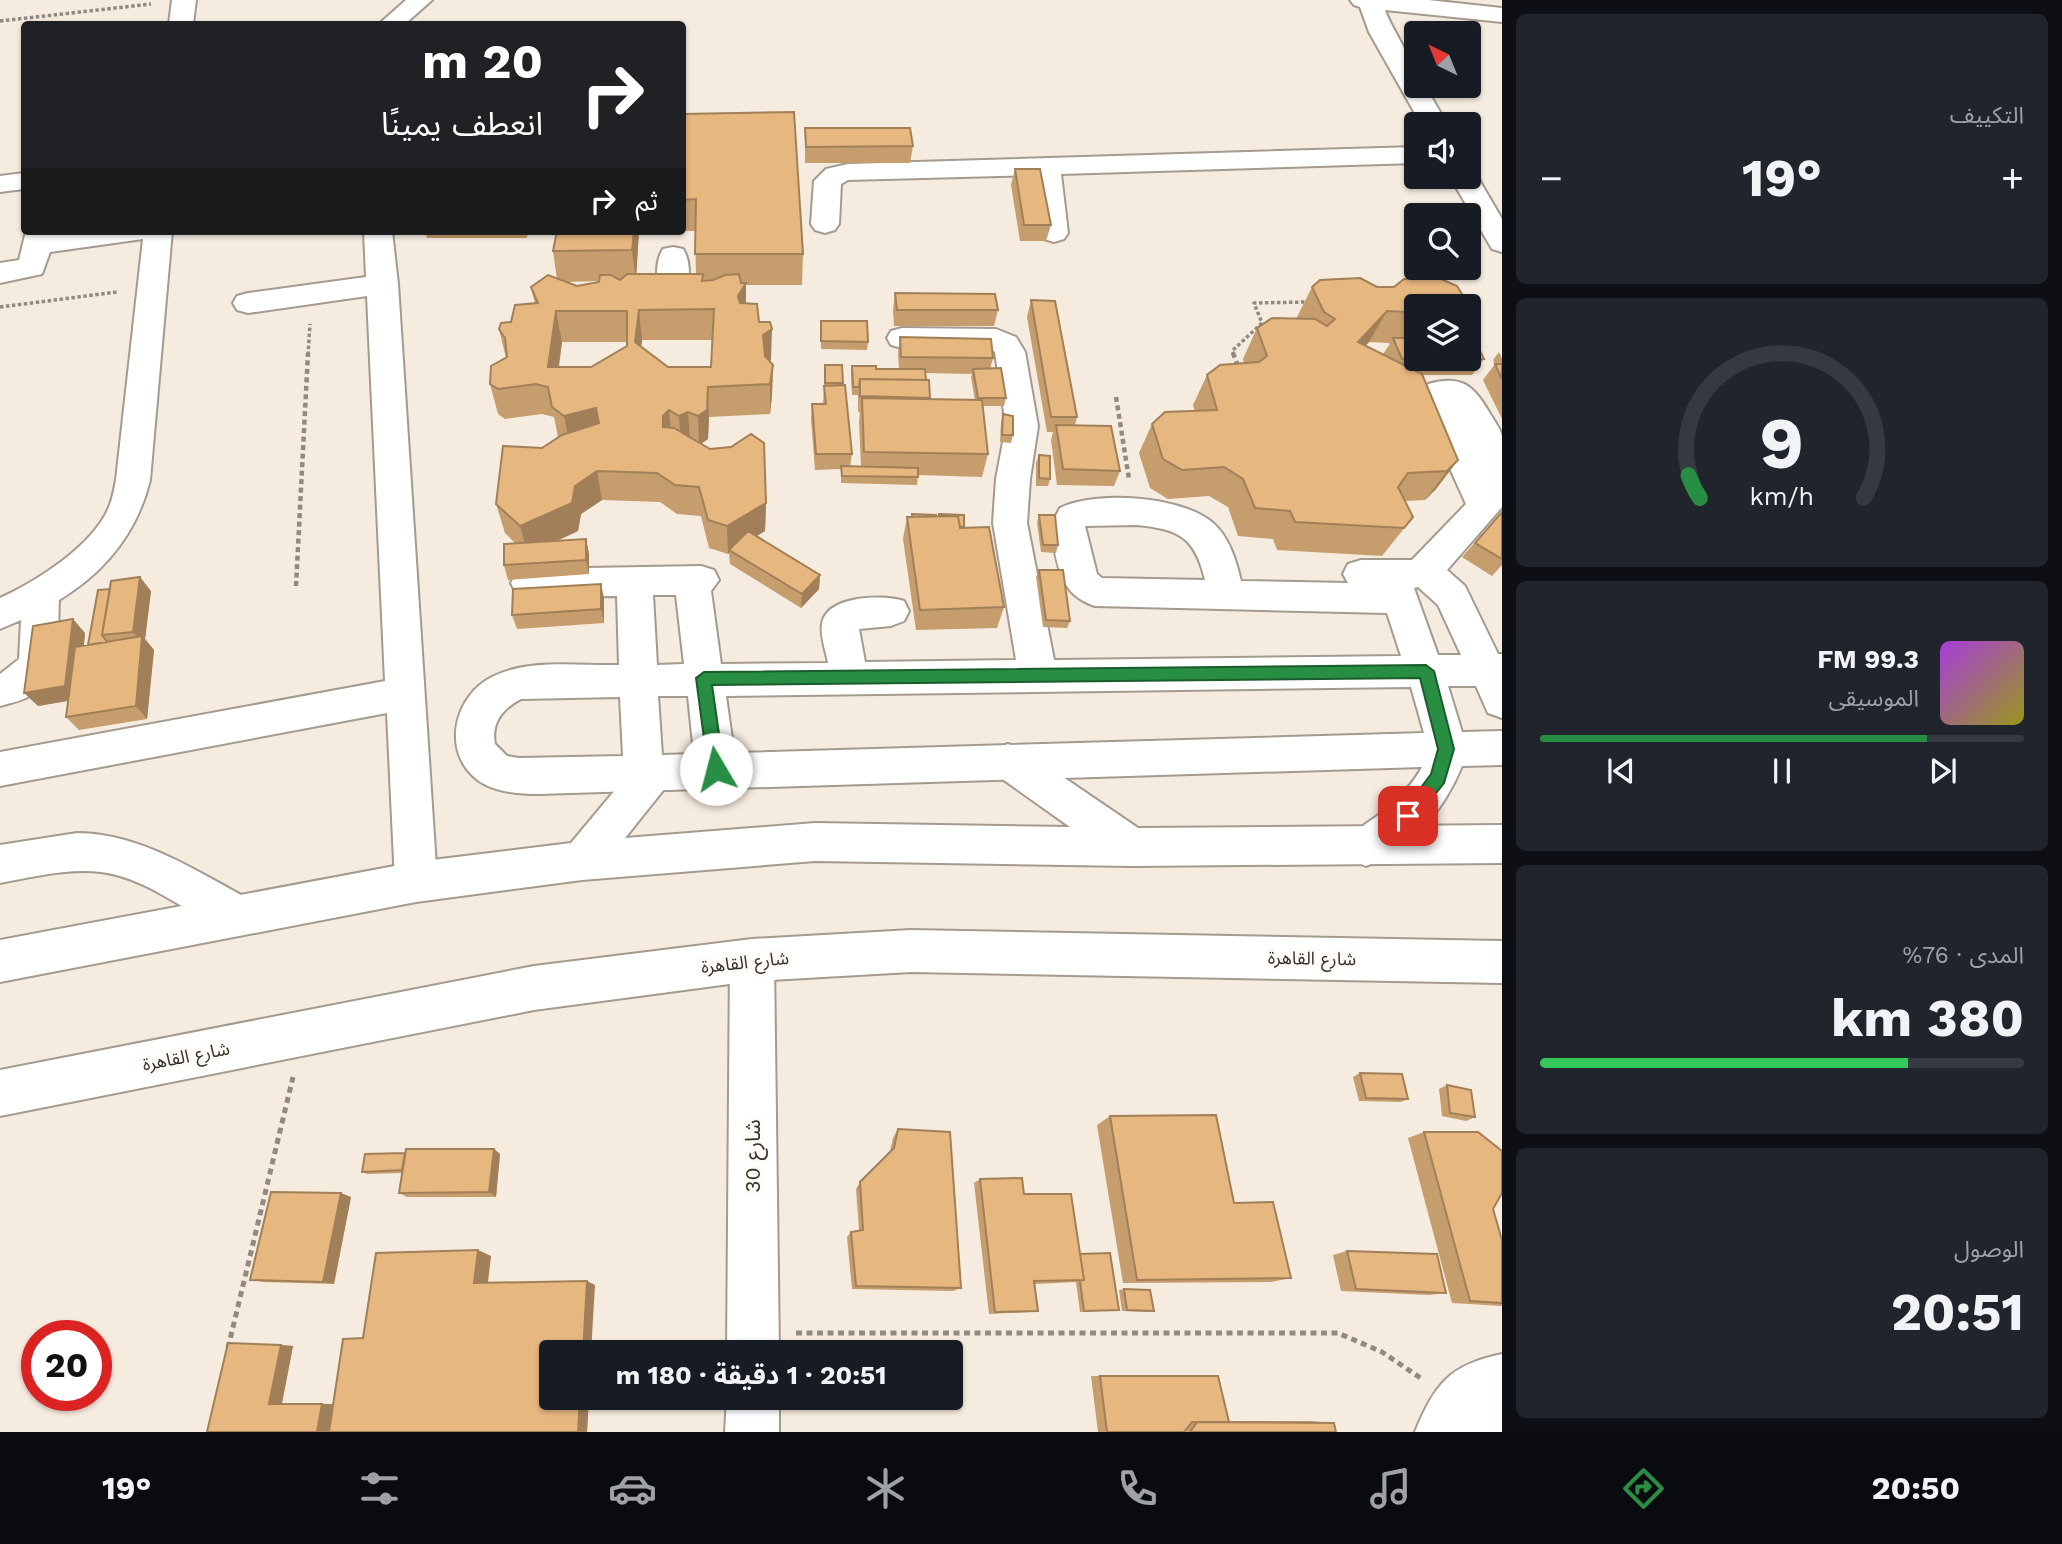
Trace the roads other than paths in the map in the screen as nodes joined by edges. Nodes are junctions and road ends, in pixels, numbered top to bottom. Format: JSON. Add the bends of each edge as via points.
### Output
{"nodes":[{"id":1,"x":183,"y":0,"type":"edge"},
{"id":2,"x":420,"y":0,"type":"edge"},
{"id":3,"x":1366,"y":1,"type":"edge"},
{"id":4,"x":1502,"y":15,"type":"edge"},
{"id":5,"x":181,"y":21,"type":"edge"},
{"id":6,"x":395,"y":21,"type":"edge"},
{"id":7,"x":1427,"y":112,"type":"edge"},
{"id":8,"x":1404,"y":155,"type":"edge"},
{"id":9,"x":1047,"y":166,"type":"junction"},
{"id":10,"x":21,"y":181,"type":"edge"},
{"id":11,"x":0,"y":184,"type":"edge"},
{"id":12,"x":1471,"y":189,"type":"edge"},
{"id":13,"x":825,"y":223,"type":"dead end"},
{"id":14,"x":1054,"y":233,"type":"edge"},
{"id":15,"x":82,"y":235,"type":"edge"},
{"id":16,"x":158,"y":235,"type":"edge"},
{"id":17,"x":38,"y":238,"type":"edge"},
{"id":18,"x":1502,"y":243,"type":"edge"},
{"id":19,"x":673,"y":256,"type":"dead end"},
{"id":20,"x":380,"y":259,"type":"edge"},
{"id":21,"x":0,"y":273,"type":"edge"},
{"id":22,"x":673,"y":290,"type":"edge"},
{"id":23,"x":901,"y":338,"type":"edge"},
{"id":24,"x":1483,"y":506,"type":"dead end"},
{"id":25,"x":634,"y":581,"type":"junction"},
{"id":26,"x":1405,"y":582,"type":"junction"},
{"id":27,"x":529,"y":583,"type":"edge"},
{"id":28,"x":1223,"y":583,"type":"junction"},
{"id":29,"x":41,"y":593,"type":"junction"},
{"id":30,"x":891,"y":611,"type":"dead end"},
{"id":31,"x":0,"y":614,"type":"edge"},
{"id":32,"x":1426,"y":671,"type":"junction"},
{"id":33,"x":1038,"y":676,"type":"junction"},
{"id":34,"x":704,"y":678,"type":"junction"},
{"id":35,"x":849,"y":678,"type":"junction"},
{"id":36,"x":638,"y":680,"type":"junction"},
{"id":37,"x":1497,"y":681,"type":"edge"},
{"id":38,"x":0,"y":690,"type":"edge"},
{"id":39,"x":405,"y":693,"type":"junction"},
{"id":40,"x":1502,"y":748,"type":"edge"},
{"id":41,"x":1446,"y":749,"type":"junction"},
{"id":42,"x":1008,"y":761,"type":"junction"},
{"id":43,"x":0,"y":769,"type":"edge"},
{"id":44,"x":716,"y":769,"type":"junction"},
{"id":45,"x":649,"y":771,"type":"junction"},
{"id":46,"x":1502,"y":844,"type":"edge"},
{"id":47,"x":1132,"y":847,"type":"junction"},
{"id":48,"x":1366,"y":847,"type":"junction"},
{"id":49,"x":582,"y":861,"type":"junction"},
{"id":50,"x":0,"y":864,"type":"edge"},
{"id":51,"x":416,"y":882,"type":"junction"},
{"id":52,"x":237,"y":915,"type":"junction"},
{"id":53,"x":751,"y":960,"type":"junction"},
{"id":54,"x":0,"y":961,"type":"edge"},
{"id":55,"x":1502,"y":962,"type":"edge"},
{"id":56,"x":0,"y":1093,"type":"edge"},
{"id":57,"x":753,"y":1340,"type":"edge"},
{"id":58,"x":1502,"y":1380,"type":"edge"},
{"id":59,"x":753,"y":1410,"type":"edge"},
{"id":60,"x":1471,"y":1422,"type":"edge"},
{"id":61,"x":752,"y":1432,"type":"edge"}],
"edges":[{"from":1,"to":5,"type":"main road"},
{"from":2,"to":6,"type":"main road"},
{"from":3,"to":4,"type":"main road"},
{"from":3,"to":7,"type":"main road"},
{"from":8,"to":9,"type":"main road"},
{"from":9,"to":13,"type":"main road","via":[[836,175],[828,181]]},
{"from":9,"to":14,"type":"main road"},
{"from":10,"to":11,"type":"main road"},
{"from":12,"to":18,"type":"main road"},
{"from":15,"to":17,"type":"main road"},
{"from":16,"to":29,"type":"main road","via":[[133,480],[123,514],[98,550]]},
{"from":17,"to":21,"type":"main road","via":[[32,267]]},
{"from":19,"to":22,"type":"main road"},
{"from":20,"to":20,"type":"main road","via":[[311,295],[249,293]]},
{"from":20,"to":39,"type":"main road"},
{"from":23,"to":33,"type":"main road","via":[[996,339],[1010,352],[1022,426],[1010,523]]},
{"from":24,"to":26,"type":"main road"},
{"from":25,"to":27,"type":"main road"},
{"from":25,"to":34,"type":"main road","via":[[697,580]]},
{"from":25,"to":36,"type":"main road"},
{"from":26,"to":28,"type":"main road"},
{"from":26,"to":32,"type":"main road"},
{"from":26,"to":37,"type":"main road","via":[[1440,583],[1452,596]]},
{"from":28,"to":28,"type":"main road","via":[[1104,592],[1086,588],[1068,520],[1083,513],[1167,516],[1195,528],[1213,549]]},
{"from":29,"to":31,"type":"main road"},
{"from":29,"to":38,"type":"main road","via":[[37,665],[18,684]]},
{"from":30,"to":35,"type":"main road","via":[[854,614],[840,624]]},
{"from":32,"to":33,"type":"main road"},
{"from":32,"to":37,"type":"main road"},
{"from":32,"to":41,"type":"main road"},
{"from":33,"to":35,"type":"main road"},
{"from":34,"to":35,"type":"main road"},
{"from":34,"to":36,"type":"main road"},
{"from":34,"to":44,"type":"main road"},
{"from":36,"to":45,"type":"main road"},
{"from":36,"to":45,"type":"main road","via":[[516,684],[491,698],[475,719],[474,744],[487,764],[512,775]]},
{"from":39,"to":43,"type":"main road"},
{"from":39,"to":51,"type":"main road"},
{"from":40,"to":41,"type":"main road"},
{"from":41,"to":42,"type":"main road"},
{"from":41,"to":48,"type":"main road","via":[[1438,778],[1424,797],[1389,832]]},
{"from":42,"to":44,"type":"main road"},
{"from":42,"to":47,"type":"main road"},
{"from":44,"to":45,"type":"main road"},
{"from":45,"to":49,"type":"main road"},
{"from":46,"to":48,"type":"main road"},
{"from":47,"to":48,"type":"main road"},
{"from":47,"to":49,"type":"main road","via":[[815,842]]},
{"from":49,"to":51,"type":"main road"},
{"from":50,"to":52,"type":"main road","via":[[75,852],[106,853],[134,861]]},
{"from":51,"to":52,"type":"main road"},
{"from":52,"to":54,"type":"main road"},
{"from":53,"to":55,"type":"main road","name":"شارع القاهرة","via":[[911,951]]},
{"from":53,"to":56,"type":"main road","name":"شارع القاهرة","via":[[534,988]]},
{"from":53,"to":57,"type":"main road","name":"شارع 30"},
{"from":58,"to":60,"type":"main road","via":[[1481,1383]]},
{"from":59,"to":61,"type":"main road"}]}
